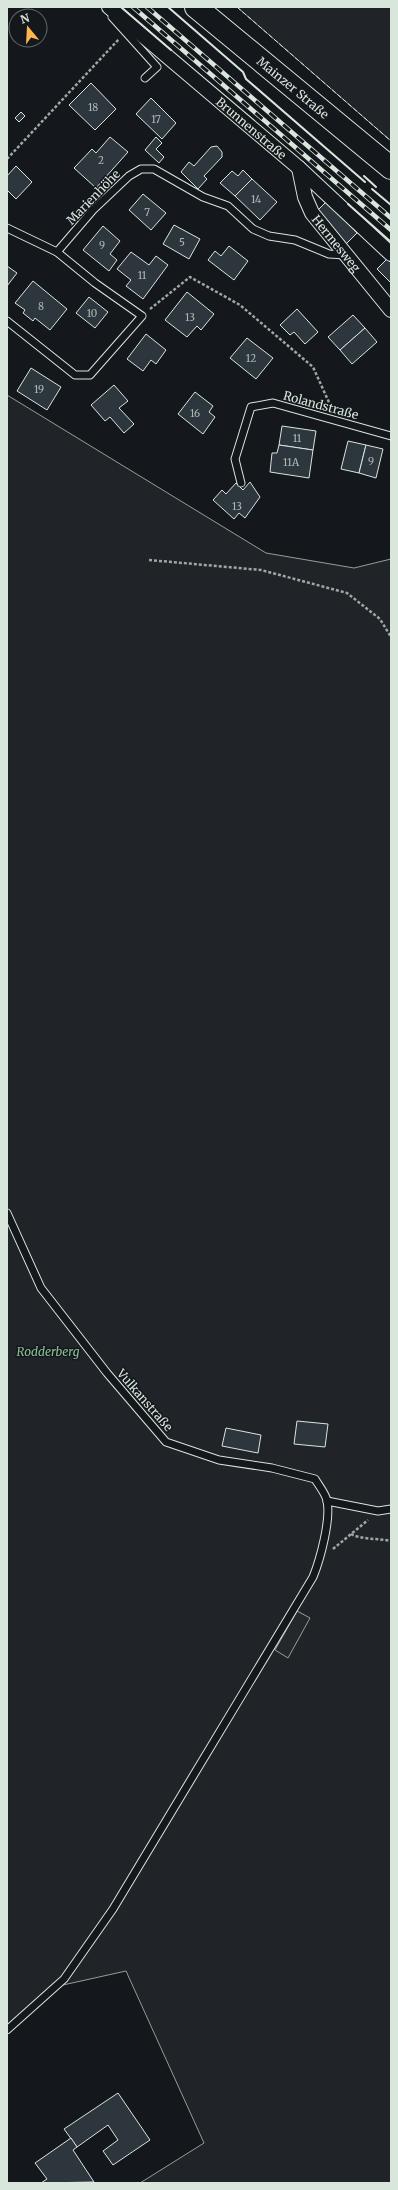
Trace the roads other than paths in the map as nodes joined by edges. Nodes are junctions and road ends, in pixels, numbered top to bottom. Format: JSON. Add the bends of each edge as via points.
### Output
{"nodes":[{"id":1,"x":104,"y":7,"type":"edge"},
{"id":2,"x":109,"y":7,"type":"edge"},
{"id":3,"x":196,"y":7,"type":"edge"},
{"id":4,"x":145,"y":78,"type":"dead end"},
{"id":5,"x":299,"y":168,"type":"junction"},
{"id":6,"x":391,"y":168,"type":"edge"},
{"id":7,"x":7,"y":228,"type":"edge"},
{"id":8,"x":58,"y":252,"type":"junction"},
{"id":9,"x":391,"y":254,"type":"edge"},
{"id":10,"x":345,"y":255,"type":"junction"},
{"id":11,"x":391,"y":310,"type":"edge"},
{"id":12,"x":7,"y":320,"type":"edge"},
{"id":13,"x":391,"y":436,"type":"edge"},
{"id":14,"x":241,"y":483,"type":"dead end"},
{"id":15,"x":7,"y":1213,"type":"edge"},
{"id":16,"x":327,"y":1501,"type":"junction"},
{"id":17,"x":391,"y":1509,"type":"edge"},
{"id":18,"x":7,"y":2030,"type":"edge"}],
"edges":[{"from":1,"to":4,"type":"lane","via":[[157,67]]},
{"from":2,"to":5,"type":"street","name":"Brunnenstraße"},
{"from":3,"to":6,"type":"main road","name":"Mainzer Straße"},
{"from":5,"to":9,"type":"street","name":"Brunnenstraße"},
{"from":5,"to":10,"type":"street","name":"Hermesweg","via":[[305,197],[312,213]]},
{"from":7,"to":8,"type":"lane"},
{"from":8,"to":10,"type":"lane","name":"Marienhöhe","via":[[93,210],[129,176],[141,169],[154,169],[203,198],[228,206],[253,229],[269,236],[295,240],[329,254]]},
{"from":8,"to":12,"type":"lane","via":[[95,283],[142,316],[90,375],[76,375]]},
{"from":10,"to":11,"type":"street","name":"Hermesweg"},
{"from":13,"to":14,"type":"lane","name":"Rolandstraße","via":[[273,403],[251,407],[235,460]]},
{"from":15,"to":16,"type":"lane","name":"Vulkanstraße","via":[[41,1288],[107,1373],[166,1442],[219,1460],[272,1468],[315,1479]]},
{"from":16,"to":17,"type":"lane","via":[[378,1511]]},
{"from":16,"to":18,"type":"lane","via":[[320,1559],[312,1577],[113,1909],[64,1980]]}]}
